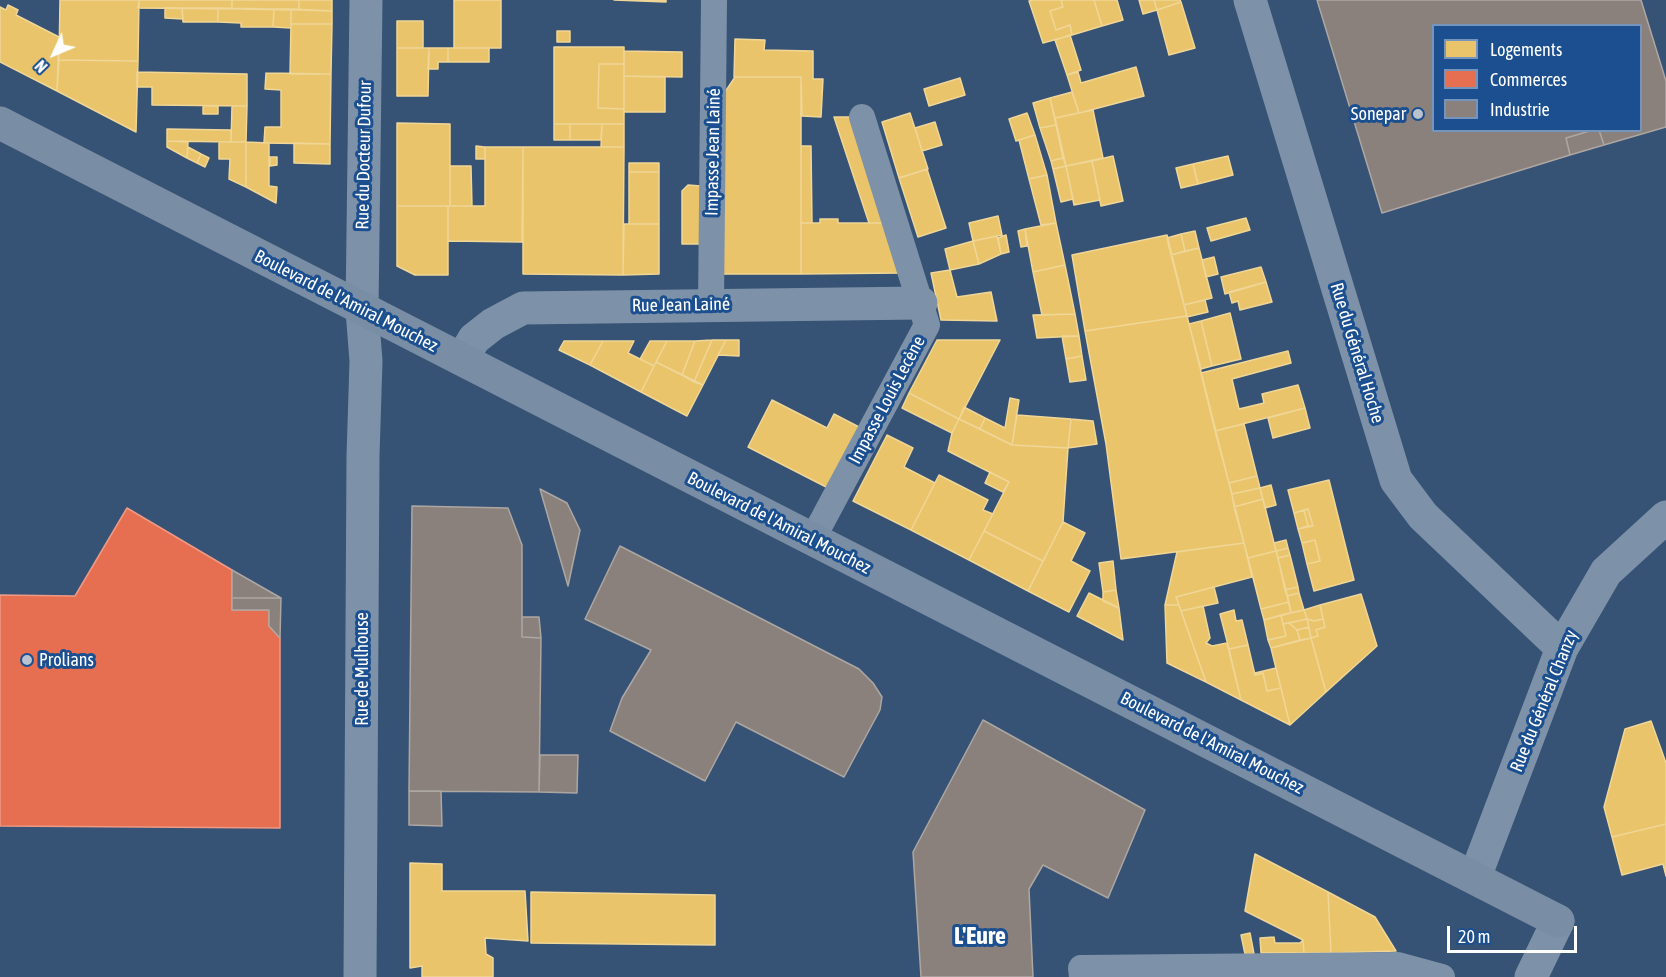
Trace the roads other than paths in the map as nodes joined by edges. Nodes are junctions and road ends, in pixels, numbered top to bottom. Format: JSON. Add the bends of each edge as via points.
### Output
{"nodes":[{"id":1,"x":366,"y":0,"type":"edge"},
{"id":2,"x":714,"y":0,"type":"edge"},
{"id":3,"x":1250,"y":0,"type":"edge"},
{"id":4,"x":862,"y":117,"type":"dead end"},
{"id":5,"x":0,"y":123,"type":"edge"},
{"id":6,"x":921,"y":303,"type":"junction"},
{"id":7,"x":711,"y":304,"type":"junction"},
{"id":8,"x":362,"y":310,"type":"junction"},
{"id":9,"x":462,"y":359,"type":"junction"},
{"id":10,"x":1666,"y":517,"type":"edge"},
{"id":11,"x":812,"y":540,"type":"junction"},
{"id":12,"x":1562,"y":648,"type":"junction"},
{"id":13,"x":1474,"y":877,"type":"junction"},
{"id":14,"x":1558,"y":921,"type":"joint"},
{"id":15,"x":360,"y":977,"type":"edge"},
{"id":16,"x":1082,"y":977,"type":"edge"},
{"id":17,"x":1442,"y":977,"type":"edge"},
{"id":18,"x":1531,"y":977,"type":"edge"}],
"edges":[{"from":1,"to":8,"type":"street","name":"Rue du Docteur Dufour"},
{"from":2,"to":7,"type":"lane","name":"Impasse Jean Lainé"},
{"from":3,"to":12,"type":"street","name":"Rue du Général Hoche","via":[[1396,480],[1423,516]]},
{"from":4,"to":6,"type":"lane","name":"Impasse Louis Lecène"},
{"from":5,"to":8,"type":"main road","name":"Boulevard de l'Amiral Mouchez"},
{"from":6,"to":7,"type":"street","name":"Rue Jean Lainé"},
{"from":6,"to":11,"type":"lane","name":"Impasse Louis Lecène","via":[[927,325]]},
{"from":7,"to":9,"type":"street","name":"Rue Jean Lainé","via":[[523,308],[474,339]]},
{"from":8,"to":9,"type":"main road","name":"Boulevard de l'Amiral Mouchez"},
{"from":8,"to":15,"type":"street","name":"Rue de Mulhouse","via":[[366,361]]},
{"from":9,"to":11,"type":"main road","name":"Boulevard de l'Amiral Mouchez"},
{"from":10,"to":12,"type":"street","name":"Rue du Général Chanzy","via":[[1606,572]]},
{"from":11,"to":13,"type":"main road","name":"Boulevard de l'Amiral Mouchez"},
{"from":12,"to":13,"type":"street","name":"Rue du Général Chanzy"},
{"from":13,"to":14,"type":"main road","name":"Boulevard de l'Amiral Mouchez"},
{"from":14,"to":18,"type":"street"},
{"from":16,"to":17,"type":"lane","via":[[1081,968],[1398,965]]}]}
